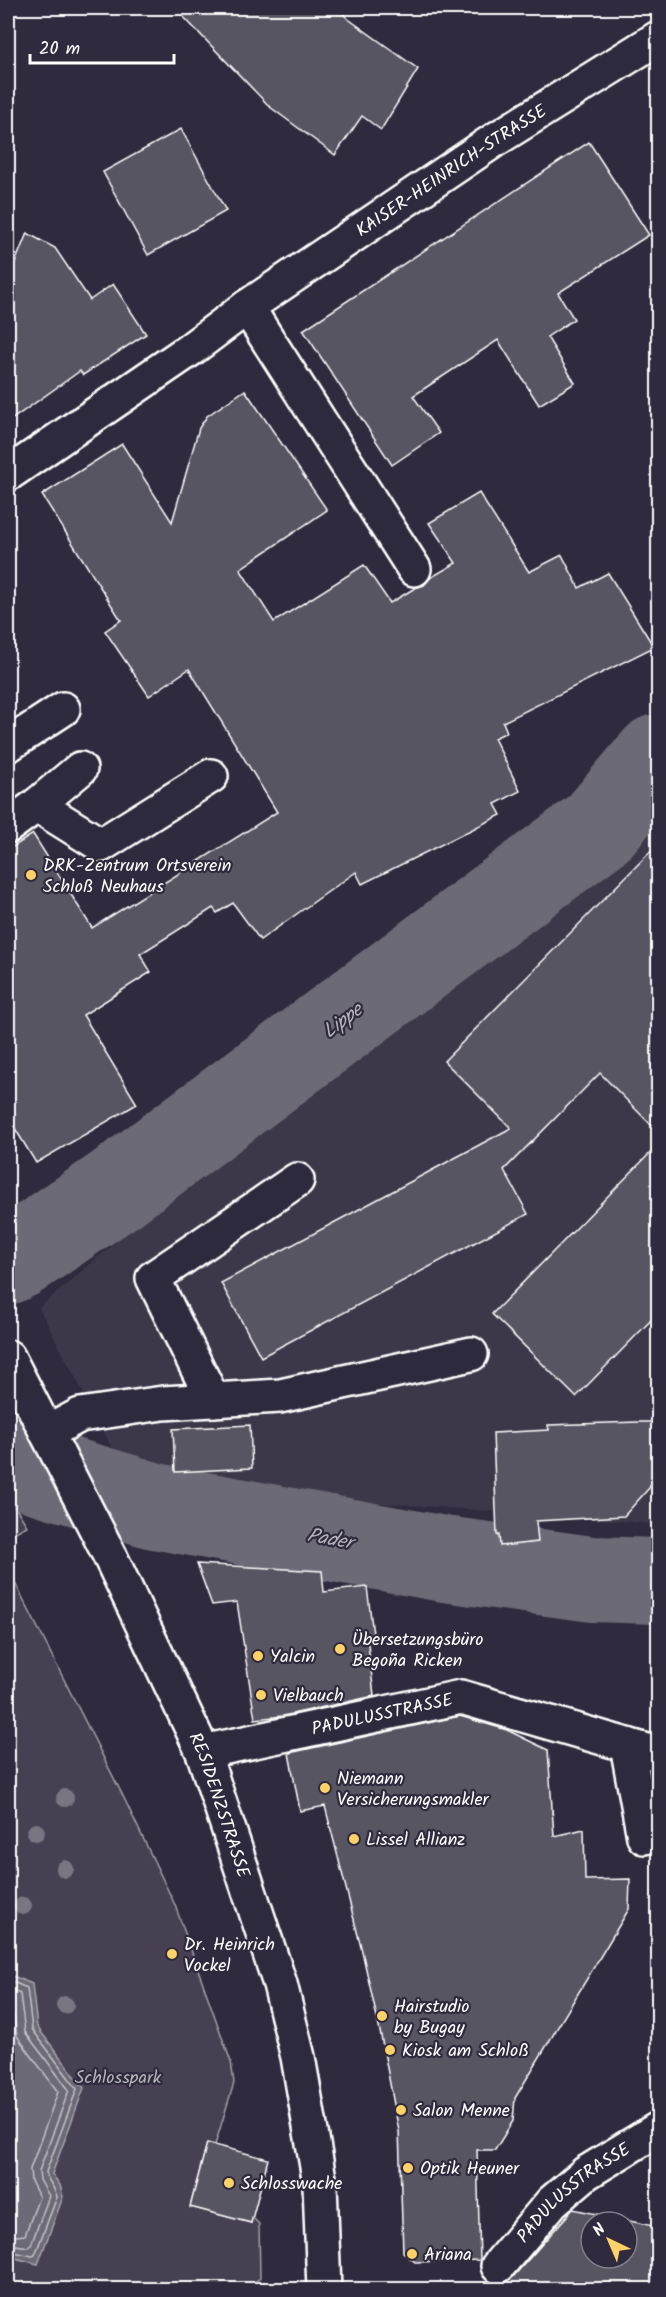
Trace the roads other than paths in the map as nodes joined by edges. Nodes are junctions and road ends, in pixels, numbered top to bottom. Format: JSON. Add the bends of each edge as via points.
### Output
{"nodes":[{"id":1,"x":658,"y":38,"type":"edge"},
{"id":2,"x":246,"y":307,"type":"junction"},
{"id":3,"x":8,"y":474,"type":"edge"},
{"id":4,"x":414,"y":569,"type":"dead end"},
{"id":5,"x":63,"y":709,"type":"dead end"},
{"id":6,"x":8,"y":745,"type":"edge"},
{"id":7,"x":81,"y":769,"type":"dead end"},
{"id":8,"x":211,"y":776,"type":"dead end"},
{"id":9,"x":37,"y":805,"type":"junction"},
{"id":10,"x":8,"y":826,"type":"edge"},
{"id":11,"x":297,"y":1180,"type":"dead end"},
{"id":12,"x":471,"y":1354,"type":"dead end"},
{"id":13,"x":8,"y":1357,"type":"edge"},
{"id":14,"x":213,"y":1400,"type":"junction"},
{"id":15,"x":50,"y":1439,"type":"junction"},
{"id":16,"x":627,"y":1745,"type":"junction"},
{"id":17,"x":203,"y":1752,"type":"junction"},
{"id":18,"x":658,"y":1754,"type":"edge"},
{"id":19,"x":644,"y":1837,"type":"dead end"},
{"id":20,"x":658,"y":2129,"type":"edge"},
{"id":21,"x":498,"y":2266,"type":"dead end"},
{"id":22,"x":324,"y":2289,"type":"edge"}],
"edges":[{"from":1,"to":2,"type":"street","name":"KAISER-HEINRICH-STRASSE","via":[[493,141]]},
{"from":2,"to":3,"type":"street","name":"KAISER-HEINRICH-STRASSE","via":[[191,350]]},
{"from":2,"to":4,"type":"street"},
{"from":5,"to":6,"type":"street"},
{"from":7,"to":9,"type":"street"},
{"from":8,"to":9,"type":"street","via":[[101,845]]},
{"from":9,"to":10,"type":"street"},
{"from":11,"to":14,"type":"street","via":[[153,1278]]},
{"from":12,"to":14,"type":"street","via":[[280,1396]]},
{"from":13,"to":15,"type":"street","name":"RESIDENZSTRASSE"},
{"from":14,"to":15,"type":"street","via":[[80,1415]]},
{"from":15,"to":17,"type":"street","name":"RESIDENZSTRASSE"},
{"from":16,"to":17,"type":"street","name":"PADULUSSTRASSE","via":[[461,1697]]},
{"from":16,"to":18,"type":"street","name":"PADULUSSTRASSE"},
{"from":16,"to":19,"type":"street"},
{"from":17,"to":22,"type":"street","name":"RESIDENZSTRASSE","via":[[280,1984],[298,2057],[320,2184]]},
{"from":20,"to":21,"type":"street","name":"PADULUSSTRASSE","via":[[586,2173],[552,2202]]}]}
